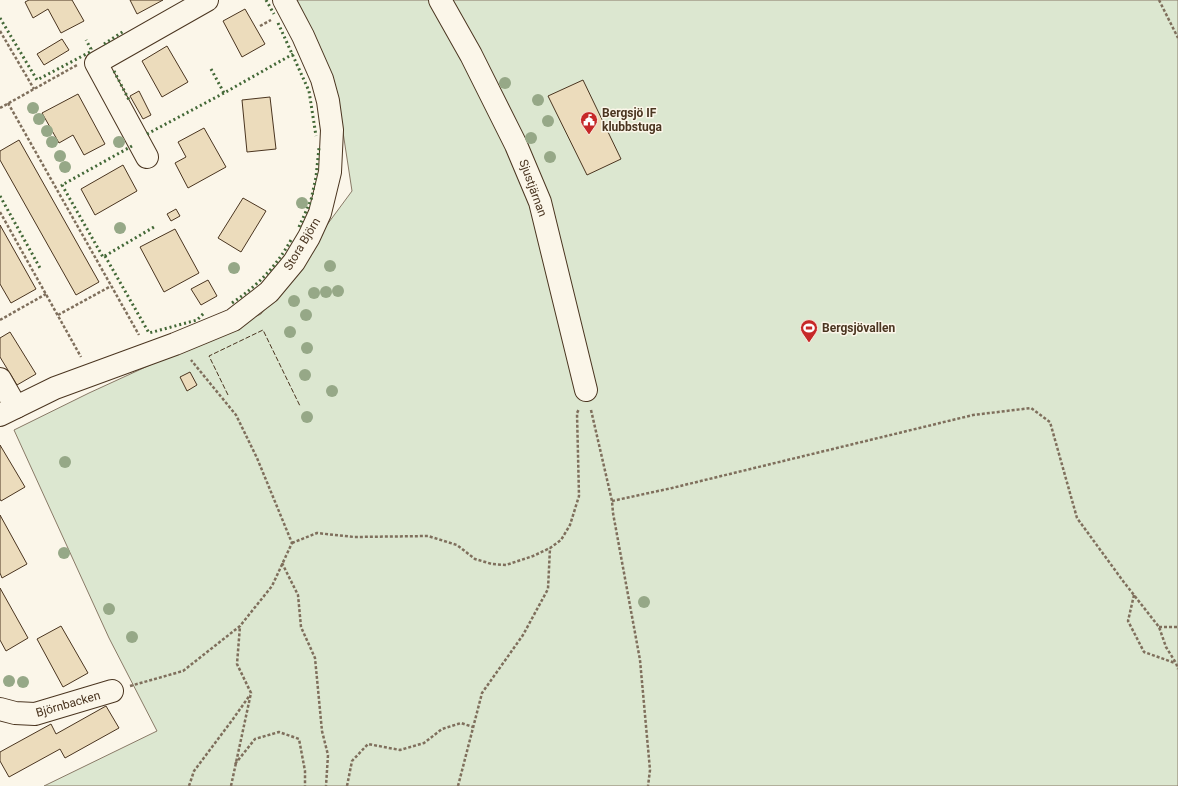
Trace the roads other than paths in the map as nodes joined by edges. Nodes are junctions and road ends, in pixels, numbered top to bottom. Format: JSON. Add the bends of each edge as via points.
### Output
{"nodes":[{"id":1,"x":206,"y":0,"type":"edge"},
{"id":2,"x":284,"y":0,"type":"edge"},
{"id":3,"x":440,"y":0,"type":"edge"},
{"id":4,"x":147,"y":157,"type":"dead end"},
{"id":5,"x":0,"y":379,"type":"edge"},
{"id":6,"x":586,"y":390,"type":"road end"},
{"id":7,"x":8,"y":411,"type":"edge"},
{"id":8,"x":112,"y":691,"type":"road end"},
{"id":9,"x":0,"y":708,"type":"edge"}],
"edges":[{"from":1,"to":4,"type":"street","via":[[96,63]]},
{"from":2,"to":7,"type":"street","name":"Stora Björn","via":[[322,79],[332,130],[330,172],[320,213],[294,262],[269,292],[233,320],[55,388]]},
{"from":3,"to":6,"type":"street","name":"Sjustjärnan","via":[[516,145],[540,202]]},
{"from":5,"to":7,"type":"street"},
{"from":8,"to":9,"type":"street","name":"Björnbacken","via":[[35,714],[15,713]]}]}
